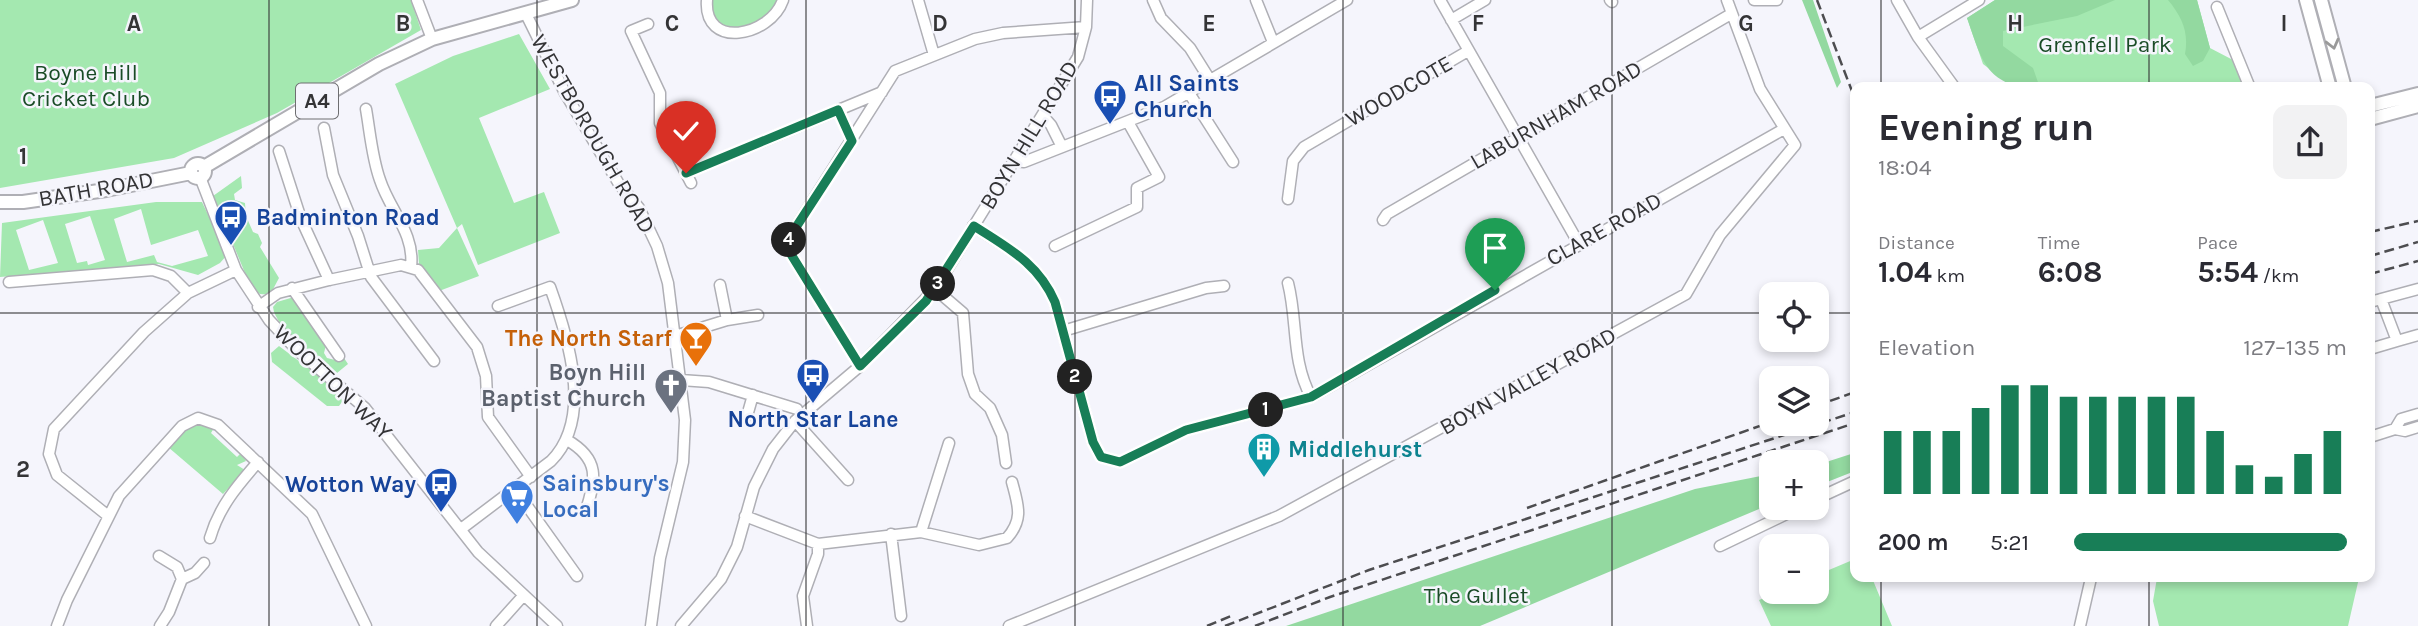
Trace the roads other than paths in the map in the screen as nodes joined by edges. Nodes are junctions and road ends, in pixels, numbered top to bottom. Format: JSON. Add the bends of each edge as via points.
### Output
{"nodes":[{"id":1,"x":417,"y":0,"type":"edge"},
{"id":2,"x":572,"y":0,"type":"edge"},
{"id":3,"x":707,"y":0,"type":"edge"},
{"id":4,"x":783,"y":0,"type":"edge"},
{"id":5,"x":918,"y":0,"type":"edge"},
{"id":6,"x":1087,"y":0,"type":"edge"},
{"id":7,"x":1153,"y":0,"type":"edge"},
{"id":8,"x":1256,"y":0,"type":"edge"},
{"id":9,"x":1346,"y":0,"type":"edge"},
{"id":10,"x":1440,"y":0,"type":"edge"},
{"id":11,"x":1485,"y":0,"type":"edge"},
{"id":12,"x":1727,"y":0,"type":"edge"},
{"id":13,"x":1754,"y":0,"type":"edge"},
{"id":14,"x":1777,"y":0,"type":"edge"},
{"id":15,"x":1897,"y":0,"type":"edge"},
{"id":16,"x":1979,"y":0,"type":"edge"},
{"id":17,"x":2306,"y":0,"type":"edge"},
{"id":18,"x":2321,"y":0,"type":"edge"},
{"id":19,"x":2217,"y":7,"type":"dead end"},
{"id":20,"x":526,"y":14,"type":"junction"},
{"id":21,"x":1731,"y":14,"type":"junction"},
{"id":22,"x":1451,"y":20,"type":"junction"},
{"id":23,"x":648,"y":24,"type":"dead end"},
{"id":24,"x":1086,"y":27,"type":"junction"},
{"id":25,"x":1918,"y":37,"type":"junction"},
{"id":26,"x":432,"y":39,"type":"junction"},
{"id":27,"x":1273,"y":42,"type":"junction"},
{"id":28,"x":1468,"y":51,"type":"junction"},
{"id":29,"x":934,"y":55,"type":"junction"},
{"id":30,"x":1210,"y":80,"type":"junction"},
{"id":31,"x":1951,"y":82,"type":"edge"},
{"id":32,"x":2248,"y":82,"type":"edge"},
{"id":33,"x":2328,"y":82,"type":"edge"},
{"id":34,"x":2343,"y":82,"type":"edge"},
{"id":35,"x":882,"y":92,"type":"junction"},
{"id":36,"x":1189,"y":93,"type":"junction"},
{"id":37,"x":2418,"y":94,"type":"edge"},
{"id":38,"x":2375,"y":105,"type":"edge"},
{"id":39,"x":2418,"y":106,"type":"edge"},
{"id":40,"x":366,"y":109,"type":"dead end"},
{"id":41,"x":838,"y":110,"type":"junction"},
{"id":42,"x":1042,"y":116,"type":"junction"},
{"id":43,"x":2375,"y":117,"type":"edge"},
{"id":44,"x":1128,"y":122,"type":"junction"},
{"id":45,"x":324,"y":128,"type":"dead end"},
{"id":46,"x":1784,"y":129,"type":"junction"},
{"id":47,"x":1516,"y":137,"type":"junction"},
{"id":48,"x":852,"y":141,"type":"junction"},
{"id":49,"x":1062,"y":147,"type":"junction"},
{"id":50,"x":279,"y":152,"type":"dead end"},
{"id":51,"x":1014,"y":161,"type":"junction"},
{"id":52,"x":1233,"y":162,"type":"dead end"},
{"id":53,"x":199,"y":172,"type":"junction"},
{"id":54,"x":686,"y":173,"type":"junction"},
{"id":55,"x":691,"y":183,"type":"dead end"},
{"id":56,"x":1288,"y":199,"type":"dead end"},
{"id":57,"x":0,"y":202,"type":"edge"},
{"id":58,"x":1383,"y":220,"type":"dead end"},
{"id":59,"x":974,"y":226,"type":"junction"},
{"id":60,"x":1579,"y":243,"type":"junction"},
{"id":61,"x":1055,"y":246,"type":"dead end"},
{"id":62,"x":411,"y":267,"type":"junction"},
{"id":63,"x":236,"y":270,"type":"junction"},
{"id":64,"x":370,"y":271,"type":"junction"},
{"id":65,"x":329,"y":280,"type":"junction"},
{"id":66,"x":9,"y":282,"type":"dead end"},
{"id":67,"x":1288,"y":283,"type":"dead end"},
{"id":68,"x":720,"y":285,"type":"dead end"},
{"id":69,"x":1224,"y":286,"type":"dead end"},
{"id":70,"x":292,"y":288,"type":"junction"},
{"id":71,"x":935,"y":289,"type":"junction"},
{"id":72,"x":2418,"y":289,"type":"edge"},
{"id":73,"x":188,"y":293,"type":"junction"},
{"id":74,"x":2381,"y":299,"type":"junction"},
{"id":75,"x":2375,"y":301,"type":"edge"},
{"id":76,"x":498,"y":306,"type":"dead end"},
{"id":77,"x":258,"y":307,"type":"junction"},
{"id":78,"x":758,"y":315,"type":"dead end"},
{"id":79,"x":727,"y":320,"type":"junction"},
{"id":80,"x":1063,"y":331,"type":"junction"},
{"id":81,"x":2418,"y":335,"type":"edge"},
{"id":82,"x":675,"y":336,"type":"junction"},
{"id":83,"x":2397,"y":341,"type":"junction"},
{"id":84,"x":2375,"y":348,"type":"edge"},
{"id":85,"x":339,"y":356,"type":"dead end"},
{"id":86,"x":434,"y":361,"type":"dead end"},
{"id":87,"x":860,"y":366,"type":"junction"},
{"id":88,"x":681,"y":380,"type":"junction"},
{"id":89,"x":753,"y":395,"type":"junction"},
{"id":90,"x":1311,"y":397,"type":"junction"},
{"id":91,"x":797,"y":409,"type":"dead end"},
{"id":92,"x":2418,"y":414,"type":"edge"},
{"id":93,"x":747,"y":416,"type":"dead end"},
{"id":94,"x":795,"y":421,"type":"junction"},
{"id":95,"x":2418,"y":428,"type":"edge"},
{"id":96,"x":2395,"y":429,"type":"junction"},
{"id":97,"x":2375,"y":435,"type":"edge"},
{"id":98,"x":567,"y":440,"type":"junction"},
{"id":99,"x":949,"y":443,"type":"dead end"},
{"id":100,"x":258,"y":462,"type":"junction"},
{"id":101,"x":1006,"y":463,"type":"dead end"},
{"id":102,"x":531,"y":477,"type":"junction"},
{"id":103,"x":848,"y":480,"type":"dead end"},
{"id":104,"x":1012,"y":482,"type":"dead end"},
{"id":105,"x":1850,"y":483,"type":"edge"},
{"id":106,"x":515,"y":489,"type":"junction"},
{"id":107,"x":1829,"y":493,"type":"edge"},
{"id":108,"x":586,"y":510,"type":"dead end"},
{"id":109,"x":107,"y":515,"type":"junction"},
{"id":110,"x":745,"y":516,"type":"junction"},
{"id":111,"x":1774,"y":520,"type":"edge"},
{"id":112,"x":461,"y":529,"type":"junction"},
{"id":113,"x":920,"y":532,"type":"junction"},
{"id":114,"x":891,"y":534,"type":"junction"},
{"id":115,"x":210,"y":538,"type":"dead end"},
{"id":116,"x":818,"y":544,"type":"junction"},
{"id":117,"x":1720,"y":546,"type":"dead end"},
{"id":118,"x":159,"y":556,"type":"dead end"},
{"id":119,"x":204,"y":563,"type":"dead end"},
{"id":120,"x":577,"y":576,"type":"dead end"},
{"id":121,"x":182,"y":579,"type":"junction"},
{"id":122,"x":2090,"y":582,"type":"edge"},
{"id":123,"x":523,"y":596,"type":"junction"},
{"id":124,"x":901,"y":616,"type":"dead end"},
{"id":125,"x":57,"y":626,"type":"edge"},
{"id":126,"x":160,"y":626,"type":"edge"},
{"id":127,"x":366,"y":626,"type":"edge"},
{"id":128,"x":496,"y":626,"type":"edge"},
{"id":129,"x":557,"y":626,"type":"edge"},
{"id":130,"x":651,"y":626,"type":"edge"},
{"id":131,"x":681,"y":626,"type":"edge"},
{"id":132,"x":807,"y":626,"type":"edge"},
{"id":133,"x":1009,"y":626,"type":"edge"},
{"id":134,"x":2080,"y":626,"type":"edge"}],
"edges":[{"from":1,"to":26,"type":"street"},
{"from":2,"to":20,"type":"main road","name":"BATH ROAD","number":"A4"},
{"from":3,"to":4,"type":"street","via":[[712,21],[723,32],[733,34],[763,26],[777,14]]},
{"from":5,"to":29,"type":"street"},
{"from":6,"to":24,"type":"street","name":"BOYN HILL ROAD"},
{"from":7,"to":30,"type":"street","via":[[1161,18],[1190,48]]},
{"from":8,"to":27,"type":"street"},
{"from":9,"to":27,"type":"street"},
{"from":10,"to":22,"type":"street"},
{"from":11,"to":22,"type":"street"},
{"from":12,"to":21,"type":"street"},
{"from":13,"to":14,"type":"street"},
{"from":15,"to":25,"type":"street"},
{"from":16,"to":25,"type":"street"},
{"from":17,"to":33,"type":"main road"},
{"from":18,"to":34,"type":"main road","one_way":true},
{"from":19,"to":32,"type":"street"},
{"from":20,"to":26,"type":"main road","name":"BATH ROAD","number":"A4"},
{"from":20,"to":82,"type":"street","name":"WESTBOROUGH ROAD","via":[[572,104],[649,226],[668,283]]},
{"from":21,"to":46,"type":"street","via":[[1760,89]]},
{"from":21,"to":47,"type":"street","name":"LABURNHAM ROAD"},
{"from":22,"to":28,"type":"street"},
{"from":23,"to":54,"type":"street","via":[[631,31],[660,93],[660,123]]},
{"from":24,"to":29,"type":"street","via":[[1003,33]]},
{"from":24,"to":42,"type":"street","name":"BOYN HILL ROAD","via":[[1078,57]]},
{"from":25,"to":31,"type":"street"},
{"from":26,"to":53,"type":"main road","name":"BATH ROAD","number":"A4","via":[[379,64]]},
{"from":27,"to":30,"type":"street"},
{"from":28,"to":47,"type":"street"},
{"from":28,"to":56,"type":"street","name":"WOODCOTE","via":[[1333,135],[1304,146],[1293,161]]},
{"from":29,"to":35,"type":"street","via":[[895,71]]},
{"from":30,"to":36,"type":"street"},
{"from":35,"to":41,"type":"street"},
{"from":35,"to":48,"type":"street"},
{"from":36,"to":44,"type":"street"},
{"from":36,"to":52,"type":"street"},
{"from":37,"to":38,"type":"main road"},
{"from":39,"to":43,"type":"main road"},
{"from":40,"to":62,"type":"street","via":[[379,180],[407,231],[413,249]]},
{"from":41,"to":48,"type":"street"},
{"from":41,"to":54,"type":"street"},
{"from":42,"to":49,"type":"street"},
{"from":42,"to":51,"type":"street","name":"BOYN HILL ROAD"},
{"from":44,"to":49,"type":"street"},
{"from":44,"to":61,"type":"street","via":[[1159,177],[1136,188],[1137,207]]},
{"from":45,"to":64,"type":"street","via":[[333,175]]},
{"from":46,"to":60,"type":"street","name":"CLARE ROAD"},
{"from":46,"to":133,"type":"street","name":"BOYN VALLEY ROAD","via":[[1795,145],[1720,235],[1686,294],[1279,516]]},
{"from":47,"to":58,"type":"street","name":"LABURNHAM ROAD"},
{"from":47,"to":60,"type":"street"},
{"from":48,"to":87,"type":"street","via":[[789,238],[789,251]]},
{"from":49,"to":51,"type":"street","via":[[1024,162]]},
{"from":50,"to":65,"type":"street","via":[[301,219]]},
{"from":51,"to":59,"type":"street","name":"BOYN HILL ROAD"},
{"from":53,"to":57,"type":"main road","name":"BATH ROAD","number":"A4","via":[[106,190]]},
{"from":53,"to":63,"type":"street","name":"WOOTTON WAY"},
{"from":54,"to":55,"type":"street"},
{"from":59,"to":71,"type":"street","name":"BOYN HILL ROAD"},
{"from":59,"to":80,"type":"street","name":"CLARE ROAD","via":[[1022,258],[1046,281]]},
{"from":60,"to":90,"type":"street","name":"CLARE ROAD"},
{"from":62,"to":64,"type":"street"},
{"from":62,"to":102,"type":"street","via":[[477,346],[486,376],[488,417]]},
{"from":63,"to":73,"type":"street"},
{"from":63,"to":77,"type":"street","name":"WOOTTON WAY"},
{"from":64,"to":65,"type":"street"},
{"from":64,"to":86,"type":"street"},
{"from":65,"to":70,"type":"street"},
{"from":66,"to":73,"type":"street","via":[[153,270],[171,276]]},
{"from":67,"to":90,"type":"street","via":[[1296,313],[1297,364]]},
{"from":68,"to":79,"type":"street"},
{"from":69,"to":80,"type":"street"},
{"from":70,"to":77,"type":"street"},
{"from":70,"to":85,"type":"street"},
{"from":71,"to":87,"type":"street","name":"BOYN HILL ROAD"},
{"from":71,"to":101,"type":"street","via":[[963,313],[968,374],[975,394],[990,408],[1002,435]]},
{"from":72,"to":74,"type":"street"},
{"from":73,"to":109,"type":"street","via":[[145,332],[51,435],[50,454],[57,475]]},
{"from":74,"to":75,"type":"street"},
{"from":74,"to":83,"type":"street"},
{"from":76,"to":98,"type":"street","via":[[550,287],[570,349],[573,410]]},
{"from":77,"to":112,"type":"street","name":"WOOTTON WAY","via":[[298,351],[365,408]]},
{"from":78,"to":79,"type":"street"},
{"from":79,"to":82,"type":"street"},
{"from":80,"to":90,"type":"street","name":"CLARE ROAD","via":[[1093,442],[1101,457],[1111,461],[1120,462],[1186,430]]},
{"from":81,"to":83,"type":"street"},
{"from":82,"to":88,"type":"street","name":"WESTBOROUGH ROAD"},
{"from":83,"to":84,"type":"street"},
{"from":87,"to":94,"type":"street","name":"BOYN HILL ROAD"},
{"from":88,"to":89,"type":"street"},
{"from":88,"to":130,"type":"street","name":"WESTBOROUGH ROAD","via":[[683,462],[660,558]]},
{"from":89,"to":91,"type":"street"},
{"from":89,"to":93,"type":"street"},
{"from":92,"to":96,"type":"street","via":[[2400,419]]},
{"from":94,"to":103,"type":"street"},
{"from":94,"to":110,"type":"street","name":"BOYN HILL ROAD","via":[[773,449]]},
{"from":95,"to":96,"type":"street"},
{"from":96,"to":97,"type":"street"},
{"from":98,"to":102,"type":"street"},
{"from":98,"to":108,"type":"street","via":[[594,469],[596,479]]},
{"from":99,"to":113,"type":"street"},
{"from":100,"to":109,"type":"street","via":[[213,421],[194,419],[182,426],[118,496]]},
{"from":100,"to":115,"type":"street","via":[[227,497]]},
{"from":100,"to":127,"type":"street","via":[[312,514]]},
{"from":102,"to":106,"type":"street"},
{"from":104,"to":113,"type":"street","via":[[1020,513],[1007,538],[979,545]]},
{"from":105,"to":107,"type":"street"},
{"from":106,"to":112,"type":"street"},
{"from":106,"to":120,"type":"street"},
{"from":109,"to":125,"type":"street"},
{"from":110,"to":116,"type":"street"},
{"from":110,"to":131,"type":"street","name":"BOYN HILL ROAD","via":[[737,547],[721,579]]},
{"from":111,"to":117,"type":"street"},
{"from":112,"to":123,"type":"street","name":"WOOTTON WAY"},
{"from":113,"to":114,"type":"street"},
{"from":114,"to":116,"type":"street"},
{"from":114,"to":124,"type":"street"},
{"from":116,"to":132,"type":"street","via":[[803,596]]},
{"from":118,"to":121,"type":"street","via":[[177,566]]},
{"from":119,"to":121,"type":"street"},
{"from":121,"to":126,"type":"street"},
{"from":122,"to":134,"type":"street"},
{"from":123,"to":128,"type":"street"},
{"from":123,"to":129,"type":"street","name":"WOOTTON WAY"}]}
